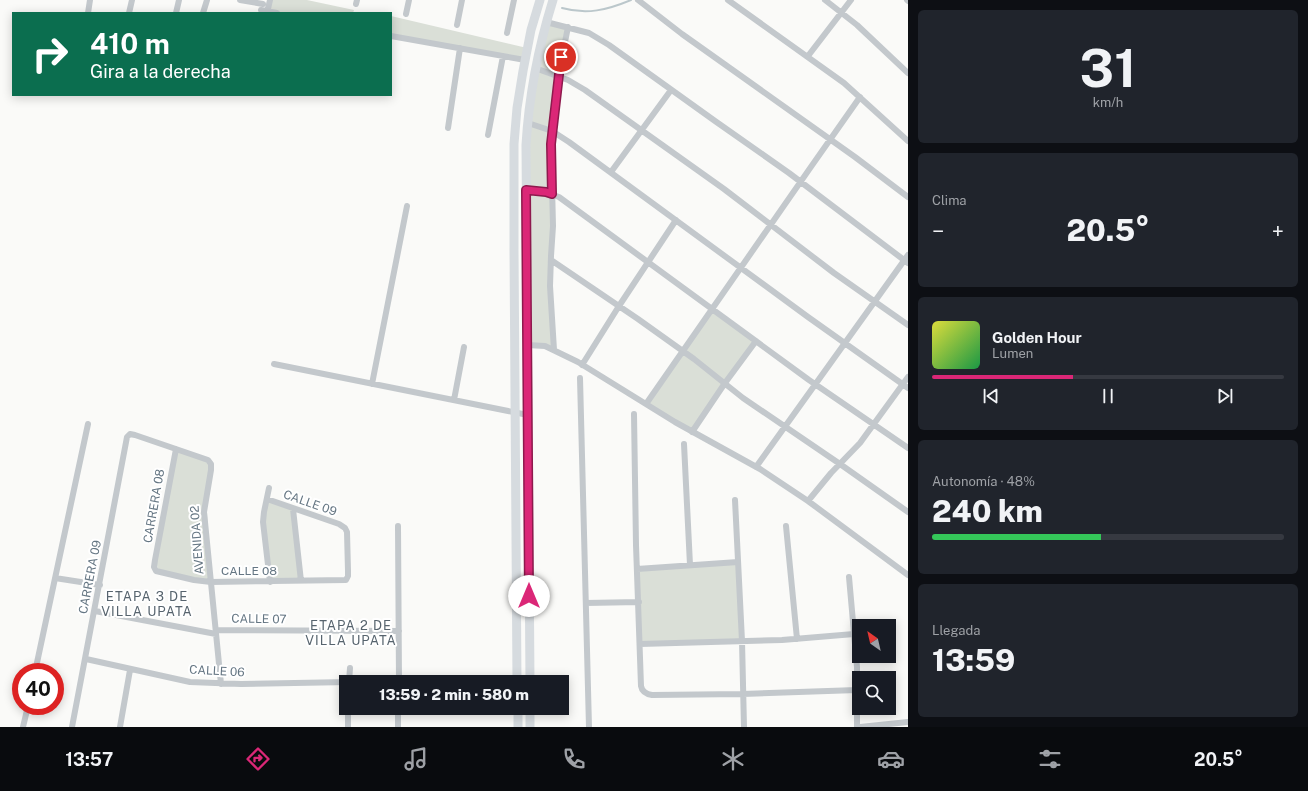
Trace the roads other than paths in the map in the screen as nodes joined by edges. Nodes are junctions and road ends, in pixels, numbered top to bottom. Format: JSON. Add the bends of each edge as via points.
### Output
{"nodes":[{"id":1,"x":90,"y":0,"type":"edge"},
{"id":2,"x":132,"y":0,"type":"edge"},
{"id":3,"x":179,"y":0,"type":"edge"},
{"id":4,"x":206,"y":0,"type":"edge"},
{"id":5,"x":240,"y":0,"type":"edge"},
{"id":6,"x":270,"y":0,"type":"edge"},
{"id":7,"x":409,"y":0,"type":"edge"},
{"id":8,"x":462,"y":0,"type":"edge"},
{"id":9,"x":514,"y":0,"type":"edge"},
{"id":10,"x":540,"y":0,"type":"edge"},
{"id":11,"x":553,"y":0,"type":"edge"},
{"id":12,"x":638,"y":0,"type":"edge"},
{"id":13,"x":728,"y":0,"type":"edge"},
{"id":14,"x":825,"y":0,"type":"edge"},
{"id":15,"x":851,"y":0,"type":"edge"},
{"id":16,"x":264,"y":8,"type":"edge"},
{"id":17,"x":88,"y":12,"type":"edge"},
{"id":18,"x":129,"y":12,"type":"edge"},
{"id":19,"x":176,"y":12,"type":"edge"},
{"id":20,"x":204,"y":12,"type":"edge"},
{"id":21,"x":275,"y":12,"type":"edge"},
{"id":22,"x":841,"y":12,"type":"junction"},
{"id":23,"x":406,"y":14,"type":"dead end"},
{"id":24,"x":546,"y":22,"type":"junction"},
{"id":25,"x":457,"y":25,"type":"dead end"},
{"id":26,"x":568,"y":27,"type":"junction"},
{"id":27,"x":507,"y":33,"type":"dead end"},
{"id":28,"x":392,"y":36,"type":"edge"},
{"id":29,"x":460,"y":48,"type":"junction"},
{"id":30,"x":503,"y":56,"type":"junction"},
{"id":31,"x":808,"y":56,"type":"junction"},
{"id":32,"x":525,"y":60,"type":"junction"},
{"id":33,"x":535,"y":68,"type":"junction"},
{"id":34,"x":908,"y":73,"type":"edge"},
{"id":35,"x":558,"y":76,"type":"junction"},
{"id":36,"x":671,"y":90,"type":"junction"},
{"id":37,"x":860,"y":97,"type":"junction"},
{"id":38,"x":528,"y":123,"type":"junction"},
{"id":39,"x":448,"y":128,"type":"dead end"},
{"id":40,"x":552,"y":131,"type":"junction"},
{"id":41,"x":641,"y":131,"type":"junction"},
{"id":42,"x":488,"y":135,"type":"dead end"},
{"id":43,"x":830,"y":140,"type":"junction"},
{"id":44,"x":908,"y":141,"type":"edge"},
{"id":45,"x":611,"y":172,"type":"junction"},
{"id":46,"x":800,"y":182,"type":"junction"},
{"id":47,"x":526,"y":190,"type":"junction"},
{"id":48,"x":552,"y":194,"type":"junction"},
{"id":49,"x":908,"y":197,"type":"edge"},
{"id":50,"x":407,"y":206,"type":"dead end"},
{"id":51,"x":676,"y":220,"type":"junction"},
{"id":52,"x":770,"y":224,"type":"junction"},
{"id":53,"x":551,"y":260,"type":"junction"},
{"id":54,"x":907,"y":260,"type":"edge"},
{"id":55,"x":648,"y":262,"type":"junction"},
{"id":56,"x":742,"y":267,"type":"junction"},
{"id":57,"x":875,"y":302,"type":"junction"},
{"id":58,"x":619,"y":306,"type":"junction"},
{"id":59,"x":712,"y":309,"type":"junction"},
{"id":60,"x":908,"y":325,"type":"edge"},
{"id":61,"x":756,"y":341,"type":"junction"},
{"id":62,"x":845,"y":343,"type":"junction"},
{"id":63,"x":527,"y":345,"type":"junction"},
{"id":64,"x":464,"y":346,"type":"dead end"},
{"id":65,"x":554,"y":350,"type":"junction"},
{"id":66,"x":683,"y":351,"type":"junction"},
{"id":67,"x":274,"y":364,"type":"dead end"},
{"id":68,"x":582,"y":365,"type":"junction"},
{"id":69,"x":908,"y":377,"type":"edge"},
{"id":70,"x":580,"y":378,"type":"dead end"},
{"id":71,"x":725,"y":383,"type":"junction"},
{"id":72,"x":372,"y":384,"type":"junction"},
{"id":73,"x":816,"y":384,"type":"junction"},
{"id":74,"x":905,"y":386,"type":"edge"},
{"id":75,"x":454,"y":400,"type":"junction"},
{"id":76,"x":646,"y":404,"type":"junction"},
{"id":77,"x":515,"y":413,"type":"junction"},
{"id":78,"x":634,"y":414,"type":"dead end"},
{"id":79,"x":528,"y":415,"type":"junction"},
{"id":80,"x":88,"y":424,"type":"dead end"},
{"id":81,"x":874,"y":425,"type":"junction"},
{"id":82,"x":785,"y":426,"type":"junction"},
{"id":83,"x":692,"y":432,"type":"junction"},
{"id":84,"x":684,"y":444,"type":"dead end"},
{"id":85,"x":908,"y":448,"type":"edge"},
{"id":86,"x":176,"y":449,"type":"junction"},
{"id":87,"x":840,"y":464,"type":"junction"},
{"id":88,"x":756,"y":467,"type":"junction"},
{"id":89,"x":269,"y":488,"type":"dead end"},
{"id":90,"x":267,"y":499,"type":"junction"},
{"id":91,"x":735,"y":500,"type":"dead end"},
{"id":92,"x":808,"y":501,"type":"junction"},
{"id":93,"x":293,"y":508,"type":"junction"},
{"id":94,"x":908,"y":512,"type":"edge"},
{"id":95,"x":398,"y":526,"type":"dead end"},
{"id":96,"x":786,"y":526,"type":"dead end"},
{"id":97,"x":738,"y":562,"type":"junction"},
{"id":98,"x":690,"y":565,"type":"junction"},
{"id":99,"x":154,"y":567,"type":"joint"},
{"id":100,"x":637,"y":569,"type":"junction"},
{"id":101,"x":908,"y":576,"type":"edge"},
{"id":102,"x":849,"y":577,"type":"dead end"},
{"id":103,"x":55,"y":578,"type":"junction"},
{"id":104,"x":347,"y":579,"type":"joint"},
{"id":105,"x":301,"y":581,"type":"junction"},
{"id":106,"x":211,"y":582,"type":"junction"},
{"id":107,"x":270,"y":582,"type":"junction"},
{"id":108,"x":100,"y":585,"type":"junction"},
{"id":109,"x":639,"y":602,"type":"junction"},
{"id":110,"x":586,"y":603,"type":"junction"},
{"id":111,"x":95,"y":611,"type":"junction"},
{"id":112,"x":853,"y":619,"type":"edge"},
{"id":113,"x":399,"y":631,"type":"junction"},
{"id":114,"x":216,"y":632,"type":"junction"},
{"id":115,"x":852,"y":634,"type":"edge"},
{"id":116,"x":797,"y":639,"type":"junction"},
{"id":117,"x":742,"y":641,"type":"junction"},
{"id":118,"x":640,"y":644,"type":"junction"},
{"id":119,"x":86,"y":659,"type":"junction"},
{"id":120,"x":37,"y":663,"type":"edge"},
{"id":121,"x":350,"y":668,"type":"dead end"},
{"id":122,"x":130,"y":670,"type":"junction"},
{"id":123,"x":350,"y":675,"type":"edge"},
{"id":124,"x":399,"y":675,"type":"edge"},
{"id":125,"x":517,"y":675,"type":"edge"},
{"id":126,"x":530,"y":675,"type":"edge"},
{"id":127,"x":339,"y":682,"type":"edge"},
{"id":128,"x":221,"y":684,"type":"junction"},
{"id":129,"x":852,"y":690,"type":"edge"},
{"id":130,"x":743,"y":694,"type":"junction"},
{"id":131,"x":26,"y":715,"type":"edge"},
{"id":132,"x":348,"y":715,"type":"edge"},
{"id":133,"x":398,"y":715,"type":"edge"},
{"id":134,"x":518,"y":715,"type":"edge"},
{"id":135,"x":530,"y":715,"type":"edge"},
{"id":136,"x":857,"y":715,"type":"edge"},
{"id":137,"x":908,"y":722,"type":"edge"},
{"id":138,"x":23,"y":727,"type":"edge"},
{"id":139,"x":72,"y":727,"type":"edge"},
{"id":140,"x":120,"y":727,"type":"edge"},
{"id":141,"x":348,"y":727,"type":"edge"},
{"id":142,"x":398,"y":727,"type":"edge"},
{"id":143,"x":518,"y":727,"type":"edge"},
{"id":144,"x":530,"y":727,"type":"edge"},
{"id":145,"x":589,"y":727,"type":"edge"},
{"id":146,"x":744,"y":727,"type":"edge"},
{"id":147,"x":857,"y":727,"type":"edge"},
{"id":148,"x":860,"y":727,"type":"edge"}],
"edges":[{"from":1,"to":17,"type":"street"},
{"from":2,"to":18,"type":"street"},
{"from":3,"to":19,"type":"street"},
{"from":4,"to":20,"type":"street"},
{"from":5,"to":16,"type":"street"},
{"from":6,"to":16,"type":"street"},
{"from":7,"to":23,"type":"street"},
{"from":8,"to":25,"type":"street"},
{"from":9,"to":27,"type":"street"},
{"from":10,"to":32,"type":"street"},
{"from":11,"to":24,"type":"street"},
{"from":12,"to":43,"type":"street"},
{"from":13,"to":31,"type":"street"},
{"from":14,"to":22,"type":"street"},
{"from":15,"to":22,"type":"street"},
{"from":16,"to":21,"type":"street"},
{"from":22,"to":31,"type":"street"},
{"from":22,"to":34,"type":"street"},
{"from":24,"to":26,"type":"street"},
{"from":24,"to":33,"type":"street"},
{"from":26,"to":35,"type":"street"},
{"from":26,"to":36,"type":"street","via":[[598,38]]},
{"from":28,"to":29,"type":"street"},
{"from":29,"to":30,"type":"street"},
{"from":29,"to":39,"type":"street"},
{"from":30,"to":32,"type":"street"},
{"from":30,"to":42,"type":"street"},
{"from":31,"to":37,"type":"street"},
{"from":32,"to":77,"type":"street","via":[[514,144]]},
{"from":33,"to":35,"type":"street"},
{"from":33,"to":38,"type":"street"},
{"from":35,"to":40,"type":"street"},
{"from":35,"to":41,"type":"street","via":[[577,84]]},
{"from":36,"to":41,"type":"street"},
{"from":36,"to":46,"type":"street"},
{"from":37,"to":43,"type":"street"},
{"from":37,"to":44,"type":"street"},
{"from":38,"to":40,"type":"street"},
{"from":38,"to":47,"type":"street"},
{"from":40,"to":45,"type":"street"},
{"from":40,"to":48,"type":"street"},
{"from":41,"to":45,"type":"street"},
{"from":41,"to":52,"type":"street"},
{"from":43,"to":46,"type":"street"},
{"from":43,"to":49,"type":"street"},
{"from":45,"to":51,"type":"street"},
{"from":46,"to":52,"type":"street"},
{"from":46,"to":54,"type":"street"},
{"from":47,"to":48,"type":"street"},
{"from":47,"to":63,"type":"street"},
{"from":48,"to":53,"type":"street"},
{"from":48,"to":55,"type":"street"},
{"from":50,"to":72,"type":"street"},
{"from":51,"to":55,"type":"street"},
{"from":51,"to":56,"type":"street"},
{"from":52,"to":56,"type":"street"},
{"from":52,"to":57,"type":"street"},
{"from":53,"to":58,"type":"street"},
{"from":53,"to":65,"type":"street"},
{"from":54,"to":57,"type":"street"},
{"from":55,"to":58,"type":"street"},
{"from":55,"to":59,"type":"street"},
{"from":56,"to":59,"type":"street"},
{"from":56,"to":62,"type":"street"},
{"from":57,"to":60,"type":"street"},
{"from":57,"to":62,"type":"street"},
{"from":58,"to":66,"type":"street"},
{"from":58,"to":68,"type":"street"},
{"from":59,"to":61,"type":"street"},
{"from":59,"to":66,"type":"street"},
{"from":61,"to":71,"type":"street"},
{"from":61,"to":73,"type":"street"},
{"from":62,"to":73,"type":"street"},
{"from":62,"to":74,"type":"street"},
{"from":63,"to":65,"type":"street","via":[[539,345]]},
{"from":63,"to":79,"type":"street"},
{"from":64,"to":75,"type":"street"},
{"from":65,"to":68,"type":"street"},
{"from":66,"to":71,"type":"street"},
{"from":66,"to":76,"type":"street"},
{"from":67,"to":72,"type":"street"},
{"from":68,"to":76,"type":"street"},
{"from":69,"to":74,"type":"street"},
{"from":70,"to":110,"type":"street"},
{"from":71,"to":82,"type":"street"},
{"from":71,"to":83,"type":"street"},
{"from":72,"to":75,"type":"street"},
{"from":73,"to":81,"type":"street"},
{"from":73,"to":82,"type":"street"},
{"from":74,"to":81,"type":"street"},
{"from":75,"to":77,"type":"street"},
{"from":76,"to":83,"type":"street"},
{"from":77,"to":79,"type":"street"},
{"from":77,"to":125,"type":"street"},
{"from":78,"to":100,"type":"street"},
{"from":79,"to":126,"type":"street"},
{"from":80,"to":103,"type":"street"},
{"from":81,"to":85,"type":"street"},
{"from":81,"to":87,"type":"street"},
{"from":82,"to":87,"type":"street"},
{"from":82,"to":88,"type":"street"},
{"from":83,"to":88,"type":"street"},
{"from":84,"to":98,"type":"street"},
{"from":86,"to":99,"type":"street","name":"CARRERA 08"},
{"from":86,"to":106,"type":"street","name":"AVENIDA 02","via":[[208,460],[212,467],[204,512]]},
{"from":86,"to":108,"type":"street","name":"CARRERA 09","via":[[132,434],[127,438]]},
{"from":87,"to":92,"type":"street"},
{"from":87,"to":94,"type":"street"},
{"from":88,"to":92,"type":"street"},
{"from":89,"to":90,"type":"street"},
{"from":90,"to":93,"type":"street","name":"CALLE 09"},
{"from":90,"to":107,"type":"street","via":[[263,522]]},
{"from":91,"to":97,"type":"street"},
{"from":92,"to":101,"type":"street"},
{"from":93,"to":104,"type":"street","name":"CALLE 09","via":[[345,528]]},
{"from":93,"to":105,"type":"street"},
{"from":95,"to":113,"type":"street"},
{"from":96,"to":116,"type":"street"},
{"from":97,"to":98,"type":"street"},
{"from":97,"to":117,"type":"street"},
{"from":98,"to":100,"type":"street"},
{"from":99,"to":106,"type":"street","name":"CALLE 08","via":[[158,572]]},
{"from":100,"to":109,"type":"street"},
{"from":102,"to":112,"type":"street"},
{"from":103,"to":108,"type":"street"},
{"from":103,"to":120,"type":"street"},
{"from":104,"to":105,"type":"street","name":"CALLE 08"},
{"from":105,"to":107,"type":"street","name":"CALLE 08"},
{"from":106,"to":107,"type":"street","name":"CALLE 08"},
{"from":106,"to":114,"type":"street","name":"AVENIDA 02"},
{"from":108,"to":111,"type":"street","name":"CARRERA 09"},
{"from":109,"to":110,"type":"street"},
{"from":109,"to":118,"type":"street"},
{"from":110,"to":145,"type":"street"},
{"from":111,"to":114,"type":"street","name":"CALLE 07"},
{"from":111,"to":119,"type":"street","name":"CARRERA 09"},
{"from":113,"to":114,"type":"street","name":"CALLE 07"},
{"from":113,"to":124,"type":"street"},
{"from":114,"to":128,"type":"street","name":"AVENIDA 02"},
{"from":115,"to":116,"type":"street"},
{"from":116,"to":117,"type":"street"},
{"from":117,"to":118,"type":"street"},
{"from":117,"to":130,"type":"street"},
{"from":118,"to":130,"type":"street","via":[[641,686],[648,694]]},
{"from":119,"to":122,"type":"street","name":"CALLE 06"},
{"from":119,"to":139,"type":"street","name":"CARRERA 09"},
{"from":121,"to":123,"type":"street"},
{"from":122,"to":128,"type":"street","name":"CALLE 06","via":[[190,682]]},
{"from":122,"to":140,"type":"street"},
{"from":127,"to":128,"type":"street","name":"CALLE 06"},
{"from":129,"to":130,"type":"street"},
{"from":130,"to":146,"type":"street"},
{"from":131,"to":138,"type":"street"},
{"from":132,"to":141,"type":"street"},
{"from":133,"to":142,"type":"street"},
{"from":134,"to":143,"type":"street"},
{"from":135,"to":144,"type":"street"},
{"from":136,"to":147,"type":"street"},
{"from":137,"to":148,"type":"street"}]}
